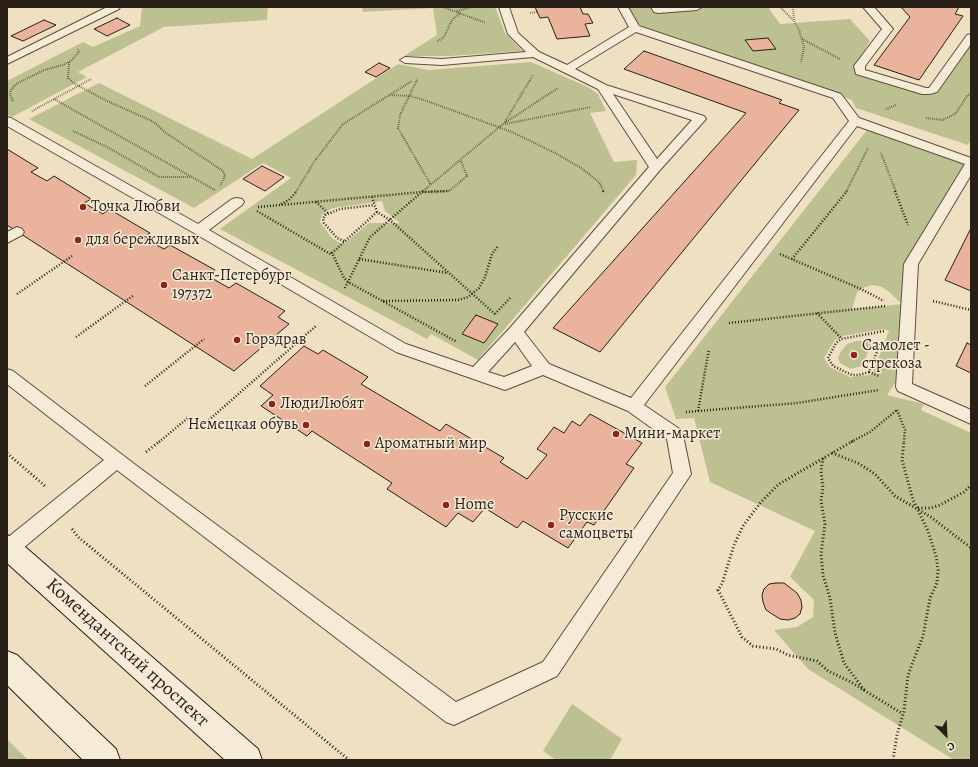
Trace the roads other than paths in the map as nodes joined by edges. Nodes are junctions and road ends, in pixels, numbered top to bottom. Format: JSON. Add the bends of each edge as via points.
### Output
{"nodes":[{"id":1,"x":115,"y":7,"type":"edge"},
{"id":2,"x":504,"y":7,"type":"edge"},
{"id":3,"x":623,"y":7,"type":"edge"},
{"id":4,"x":656,"y":7,"type":"edge"},
{"id":5,"x":697,"y":7,"type":"edge"},
{"id":6,"x":868,"y":7,"type":"edge"},
{"id":7,"x":635,"y":28,"type":"junction"},
{"id":8,"x":971,"y":37,"type":"edge"},
{"id":9,"x":535,"y":54,"type":"junction"},
{"id":10,"x":405,"y":60,"type":"dead end"},
{"id":11,"x":7,"y":61,"type":"edge"},
{"id":12,"x":567,"y":69,"type":"junction"},
{"id":13,"x":602,"y":87,"type":"junction"},
{"id":14,"x":854,"y":121,"type":"junction"},
{"id":15,"x":8,"y":122,"type":"edge"},
{"id":16,"x":971,"y":162,"type":"edge"},
{"id":17,"x":971,"y":165,"type":"edge"},
{"id":18,"x":656,"y":167,"type":"junction"},
{"id":19,"x":237,"y":202,"type":"road end"},
{"id":20,"x":199,"y":230,"type":"junction"},
{"id":21,"x":515,"y":332,"type":"junction"},
{"id":22,"x":543,"y":368,"type":"junction"},
{"id":23,"x":476,"y":374,"type":"junction"},
{"id":24,"x":7,"y":375,"type":"edge"},
{"id":25,"x":634,"y":406,"type":"junction"},
{"id":26,"x":971,"y":417,"type":"edge"},
{"id":27,"x":122,"y":464,"type":"junction"},
{"id":28,"x":8,"y":548,"type":"edge"},
{"id":29,"x":7,"y":665,"type":"edge"},
{"id":30,"x":105,"y":760,"type":"edge"},
{"id":31,"x":247,"y":760,"type":"edge"}],
"edges":[{"from":1,"to":11,"type":"lane"},
{"from":2,"to":9,"type":"lane","via":[[513,34]]},
{"from":3,"to":7,"type":"lane"},
{"from":4,"to":5,"type":"lane","via":[[658,10]]},
{"from":6,"to":8,"type":"lane","via":[[888,29],[859,66],[860,72],[926,92],[933,90]]},
{"from":7,"to":12,"type":"lane"},
{"from":7,"to":14,"type":"lane","via":[[837,96]]},
{"from":9,"to":10,"type":"lane","via":[[442,62]]},
{"from":9,"to":12,"type":"lane"},
{"from":12,"to":13,"type":"lane"},
{"from":13,"to":18,"type":"lane"},
{"from":13,"to":18,"type":"lane","via":[[700,119]]},
{"from":14,"to":16,"type":"lane"},
{"from":14,"to":25,"type":"lane"},
{"from":15,"to":20,"type":"lane"},
{"from":17,"to":26,"type":"lane","via":[[911,264],[904,387]]},
{"from":18,"to":21,"type":"lane"},
{"from":19,"to":20,"type":"lane"},
{"from":20,"to":23,"type":"lane","via":[[401,348]]},
{"from":21,"to":22,"type":"lane"},
{"from":21,"to":23,"type":"lane"},
{"from":22,"to":23,"type":"lane","via":[[505,384]]},
{"from":22,"to":25,"type":"lane"},
{"from":24,"to":27,"type":"lane"},
{"from":25,"to":27,"type":"lane","via":[[675,435],[682,474],[550,669],[454,714]]},
{"from":27,"to":28,"type":"lane"},
{"from":28,"to":31,"type":"main road","name":"Комендантский проспект"},
{"from":29,"to":30,"type":"main road"}]}
